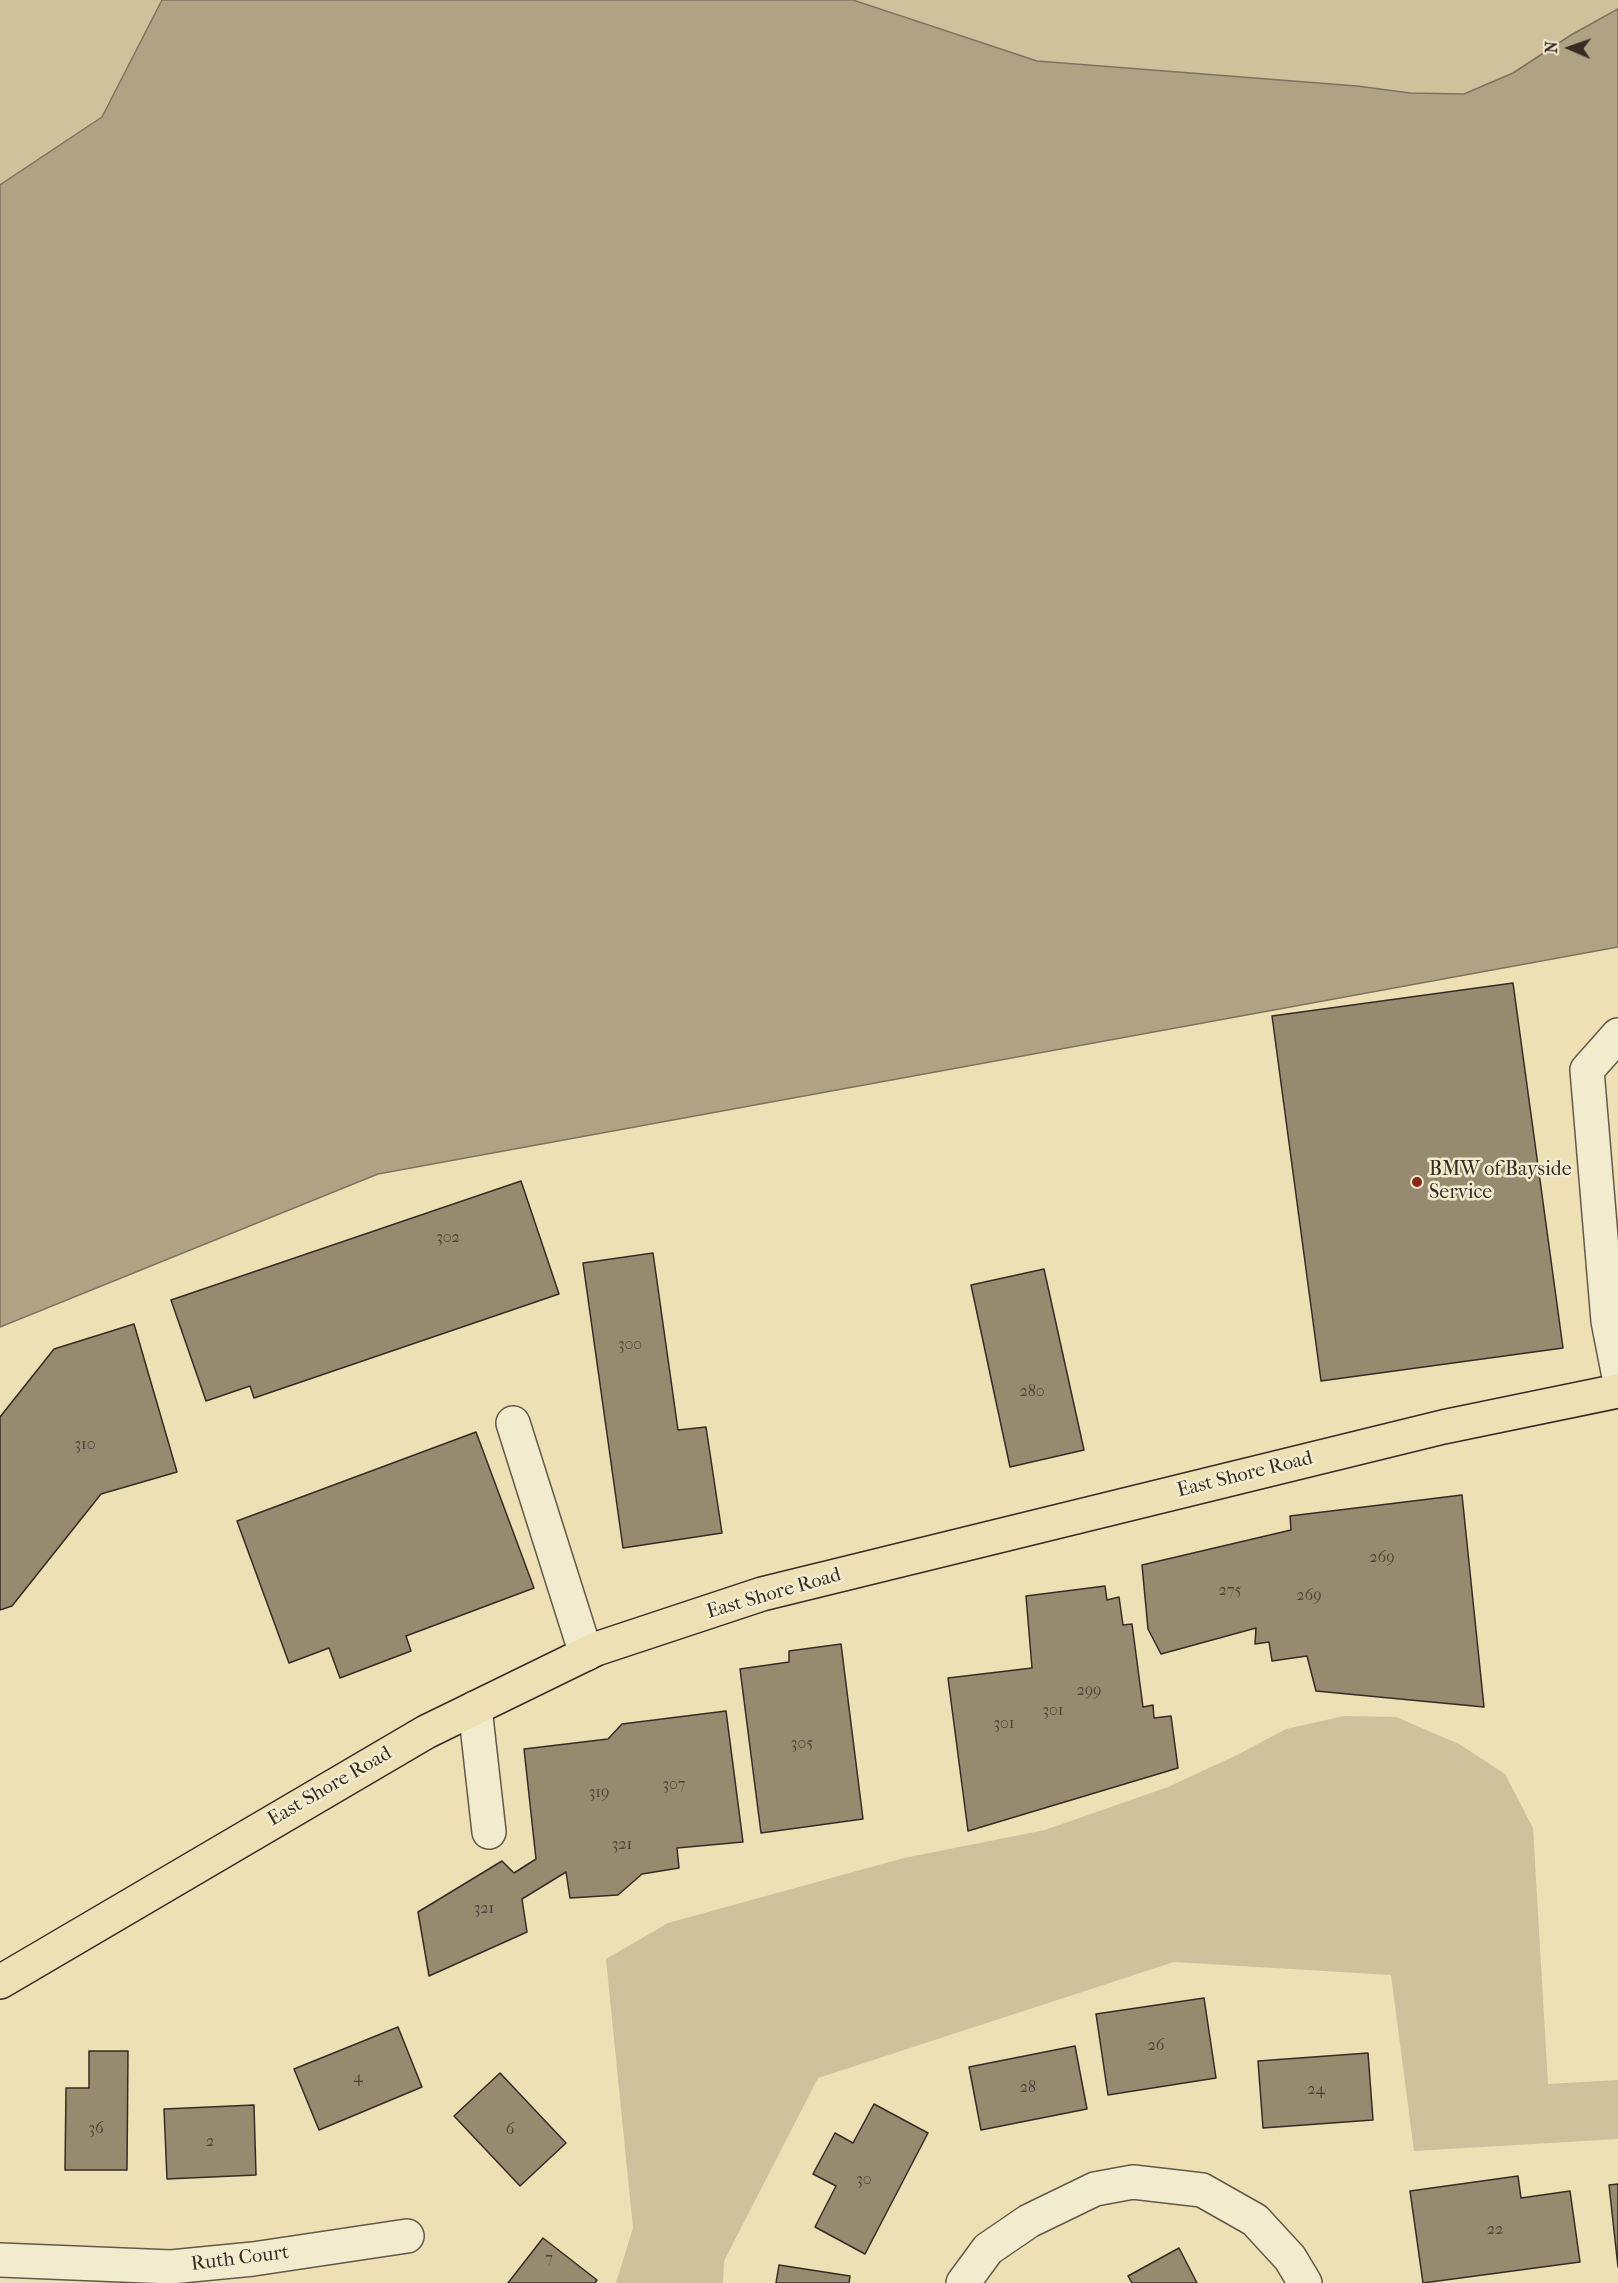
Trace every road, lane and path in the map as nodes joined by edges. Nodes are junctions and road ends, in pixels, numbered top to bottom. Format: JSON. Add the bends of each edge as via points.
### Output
{"nodes":[{"id":1,"x":1618,"y":1035,"type":"edge"},
{"id":2,"x":1606,"y":1145,"type":"edge"},
{"id":3,"x":1611,"y":1261,"type":"edge"},
{"id":4,"x":1618,"y":1372,"type":"edge"},
{"id":5,"x":1618,"y":1391,"type":"edge"},
{"id":6,"x":513,"y":1423,"type":"dead end"},
{"id":7,"x":586,"y":1654,"type":"junction"},
{"id":8,"x":475,"y":1708,"type":"junction"},
{"id":9,"x":489,"y":1832,"type":"dead end"},
{"id":10,"x":0,"y":1982,"type":"edge"},
{"id":11,"x":407,"y":2236,"type":"dead end"},
{"id":12,"x":0,"y":2260,"type":"edge"},
{"id":13,"x":963,"y":2283,"type":"edge"},
{"id":14,"x":1305,"y":2283,"type":"edge"}],
"edges":[{"from":1,"to":2,"type":"street","via":[[1587,1070]]},
{"from":2,"to":3,"type":"street"},
{"from":3,"to":4,"type":"street","via":[[1608,1321]]},
{"from":5,"to":7,"type":"main road","name":"East Shore Road","via":[[1421,1432],[762,1594]]},
{"from":6,"to":7,"type":"street"},
{"from":7,"to":8,"type":"main road","name":"East Shore Road"},
{"from":8,"to":9,"type":"street"},
{"from":8,"to":10,"type":"main road","name":"East Shore Road","via":[[426,1732]]},
{"from":11,"to":12,"type":"street","name":"Ruth Court","via":[[182,2266]]},
{"from":13,"to":14,"type":"street","via":[[988,2249],[1029,2220],[1095,2189],[1133,2182],[1203,2190],[1255,2220],[1290,2258]]}]}
